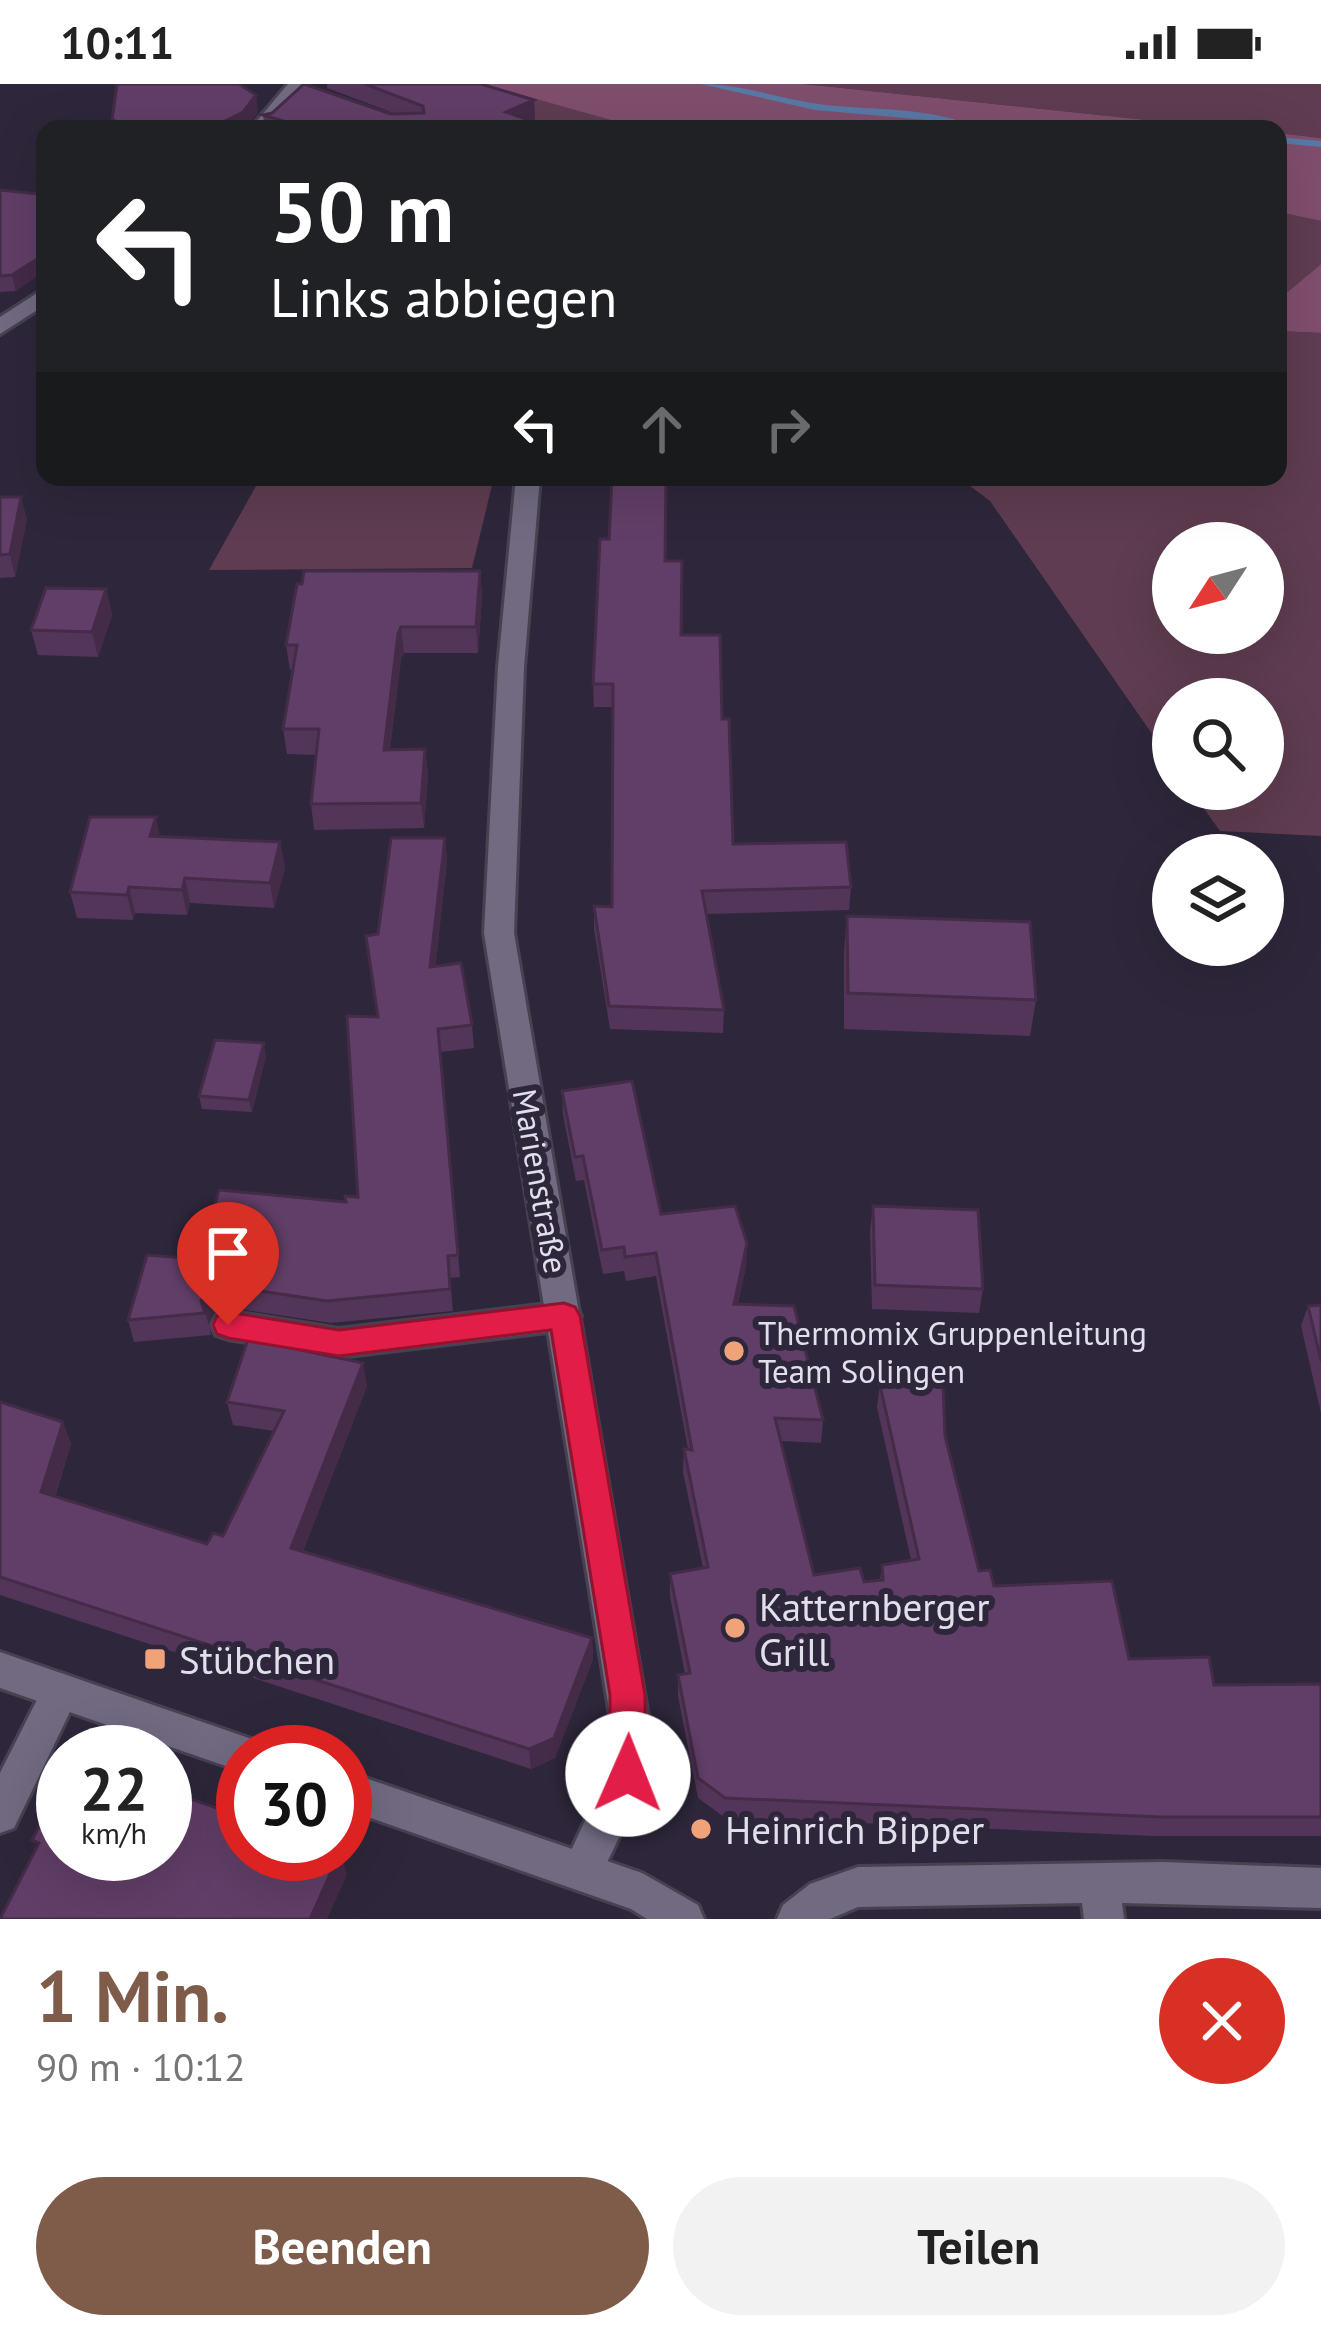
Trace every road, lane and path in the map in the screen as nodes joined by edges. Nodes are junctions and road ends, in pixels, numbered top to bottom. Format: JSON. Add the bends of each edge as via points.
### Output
{"nodes":[{"id":1,"x":304,"y":88,"type":"edge"},
{"id":2,"x":270,"y":120,"type":"edge"},
{"id":3,"x":36,"y":302,"type":"edge"},
{"id":4,"x":0,"y":327,"type":"edge"},
{"id":5,"x":528,"y":486,"type":"edge"},
{"id":6,"x":564,"y":1316,"type":"junction"},
{"id":7,"x":228,"y":1325,"type":"dead end"},
{"id":8,"x":0,"y":1670,"type":"edge"},
{"id":9,"x":61,"y":1690,"type":"junction"},
{"id":10,"x":216,"y":1745,"type":"edge"},
{"id":11,"x":372,"y":1799,"type":"edge"},
{"id":12,"x":0,"y":1814,"type":"edge"},
{"id":13,"x":582,"y":1870,"type":"junction"},
{"id":14,"x":1321,"y":1888,"type":"edge"},
{"id":15,"x":1102,"y":1901,"type":"edge"},
{"id":16,"x":684,"y":1919,"type":"edge"},
{"id":17,"x":797,"y":1919,"type":"edge"}],
"edges":[{"from":1,"to":2,"type":"street"},
{"from":3,"to":4,"type":"street"},
{"from":5,"to":6,"type":"street","name":"Marienstraße","via":[[499,933]]},
{"from":6,"to":7,"type":"street","via":[[339,1343]]},
{"from":6,"to":13,"type":"street","name":"Marienstraße","via":[[630,1722],[628,1774]]},
{"from":8,"to":9,"type":"street"},
{"from":9,"to":10,"type":"street"},
{"from":9,"to":12,"type":"street"},
{"from":11,"to":13,"type":"street"},
{"from":13,"to":16,"type":"street"},
{"from":14,"to":15,"type":"street"},
{"from":15,"to":17,"type":"street","via":[[858,1887],[824,1898]]}]}
